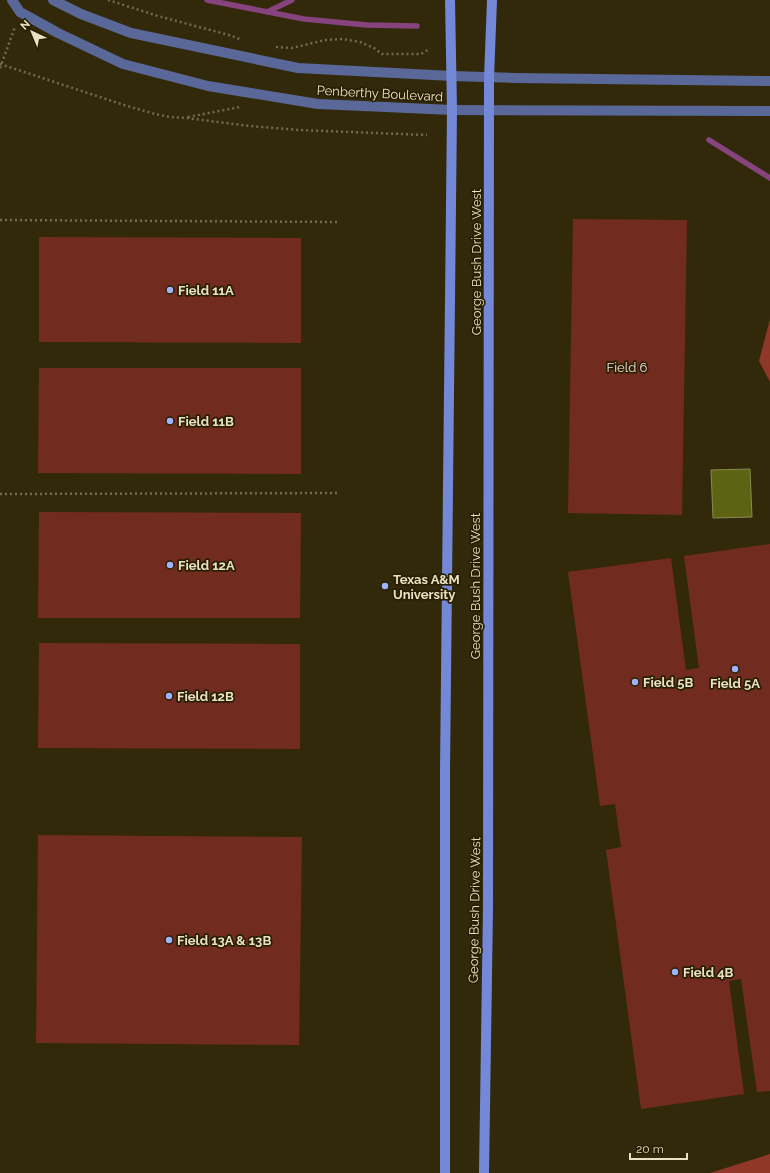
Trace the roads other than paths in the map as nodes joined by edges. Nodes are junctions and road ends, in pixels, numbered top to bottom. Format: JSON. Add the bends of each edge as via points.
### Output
{"nodes":[{"id":1,"x":12,"y":0,"type":"edge"},
{"id":2,"x":53,"y":0,"type":"edge"},
{"id":3,"x":450,"y":0,"type":"edge"},
{"id":4,"x":492,"y":0,"type":"edge"},
{"id":5,"x":452,"y":76,"type":"junction"},
{"id":6,"x":489,"y":78,"type":"junction"},
{"id":7,"x":770,"y":81,"type":"edge"},
{"id":8,"x":452,"y":110,"type":"junction"},
{"id":9,"x":489,"y":111,"type":"junction"},
{"id":10,"x":770,"y":112,"type":"edge"},
{"id":11,"x":445,"y":1173,"type":"edge"},
{"id":12,"x":484,"y":1173,"type":"edge"}],
"edges":[{"from":1,"to":8,"type":"street","name":"Penberthy Boulevard","via":[[20,12],[123,64],[208,86],[318,104]]},
{"from":2,"to":5,"type":"street","name":"Penberthy Boulevard","via":[[131,33],[298,68]]},
{"from":3,"to":5,"type":"main road","name":"George Bush Drive West"},
{"from":4,"to":6,"type":"main road","name":"George Bush Drive West"},
{"from":5,"to":6,"type":"street","name":"Penberthy Boulevard"},
{"from":5,"to":8,"type":"main road","name":"George Bush Drive West"},
{"from":6,"to":7,"type":"street","name":"Penberthy Boulevard"},
{"from":6,"to":9,"type":"main road","name":"George Bush Drive West"},
{"from":8,"to":9,"type":"street","name":"Penberthy Boulevard"},
{"from":8,"to":11,"type":"main road","name":"George Bush Drive West","via":[[445,771]]},
{"from":9,"to":10,"type":"street","name":"Penberthy Boulevard"},
{"from":9,"to":12,"type":"main road","name":"George Bush Drive West","via":[[488,908]]}]}
